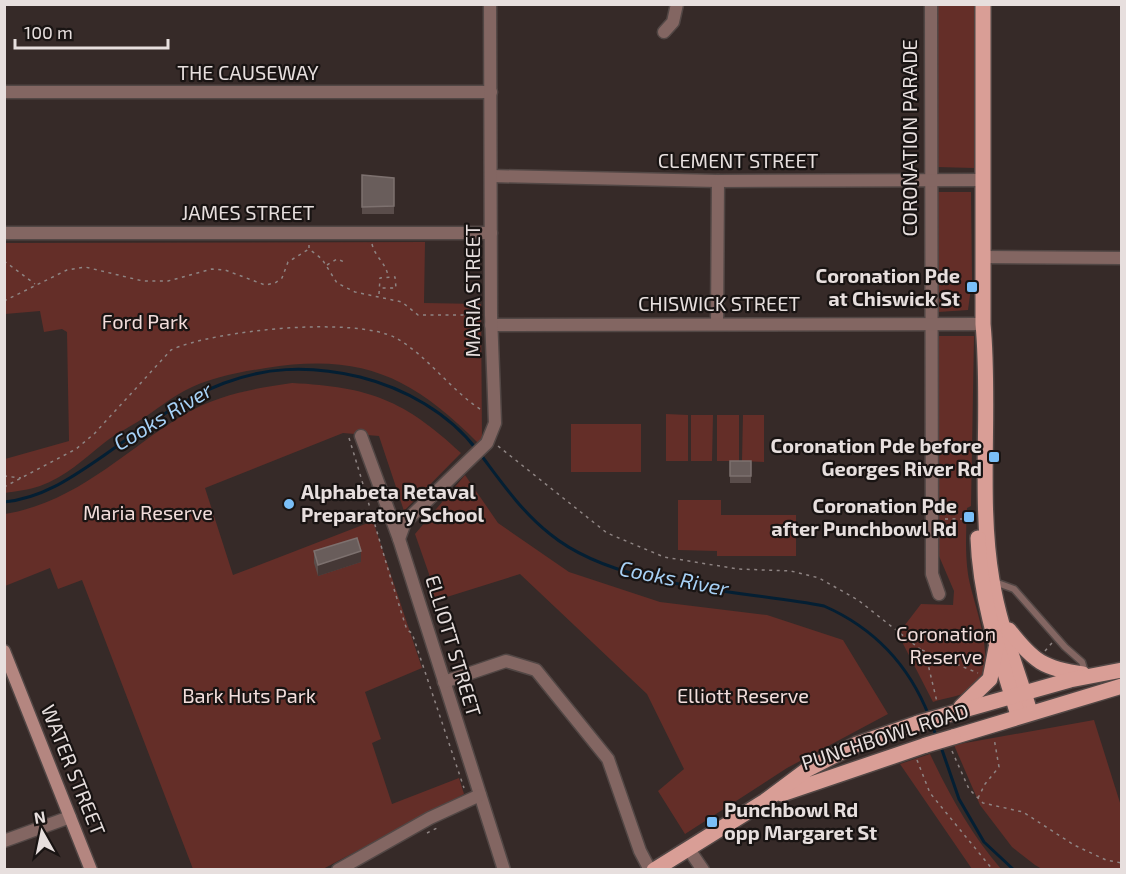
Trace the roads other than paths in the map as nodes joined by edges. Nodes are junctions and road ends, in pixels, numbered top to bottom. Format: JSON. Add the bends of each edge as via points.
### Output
{"nodes":[{"id":1,"x":490,"y":4,"type":"edge"},
{"id":2,"x":677,"y":4,"type":"edge"},
{"id":3,"x":931,"y":4,"type":"edge"},
{"id":4,"x":984,"y":4,"type":"edge"},
{"id":5,"x":664,"y":32,"type":"dead end"},
{"id":6,"x":4,"y":92,"type":"edge"},
{"id":7,"x":491,"y":92,"type":"junction"},
{"id":8,"x":492,"y":176,"type":"junction"},
{"id":9,"x":932,"y":180,"type":"junction"},
{"id":10,"x":983,"y":180,"type":"junction"},
{"id":11,"x":718,"y":182,"type":"junction"},
{"id":12,"x":4,"y":233,"type":"edge"},
{"id":13,"x":491,"y":233,"type":"junction"},
{"id":14,"x":983,"y":257,"type":"junction"},
{"id":15,"x":1122,"y":258,"type":"edge"},
{"id":16,"x":491,"y":320,"type":"junction"},
{"id":17,"x":717,"y":324,"type":"junction"},
{"id":18,"x":930,"y":324,"type":"junction"},
{"id":19,"x":983,"y":324,"type":"junction"},
{"id":20,"x":355,"y":437,"type":"road end"},
{"id":21,"x":399,"y":539,"type":"junction"},
{"id":22,"x":992,"y":581,"type":"junction"},
{"id":23,"x":939,"y":594,"type":"dead end"},
{"id":24,"x":1002,"y":621,"type":"junction"},
{"id":25,"x":997,"y":642,"type":"junction"},
{"id":26,"x":4,"y":651,"type":"edge"},
{"id":27,"x":1122,"y":670,"type":"edge"},
{"id":28,"x":1092,"y":675,"type":"junction"},
{"id":29,"x":444,"y":682,"type":"junction"},
{"id":30,"x":1122,"y":686,"type":"edge"},
{"id":31,"x":1013,"y":696,"type":"junction"},
{"id":32,"x":945,"y":710,"type":"junction"},
{"id":33,"x":1024,"y":713,"type":"junction"},
{"id":34,"x":480,"y":795,"type":"junction"},
{"id":35,"x":765,"y":801,"type":"junction"},
{"id":36,"x":70,"y":817,"type":"junction"},
{"id":37,"x":4,"y":841,"type":"edge"},
{"id":38,"x":688,"y":848,"type":"junction"},
{"id":39,"x":91,"y":870,"type":"edge"},
{"id":40,"x":338,"y":870,"type":"edge"},
{"id":41,"x":504,"y":870,"type":"edge"},
{"id":42,"x":652,"y":870,"type":"edge"},
{"id":43,"x":703,"y":870,"type":"edge"}],
"edges":[{"from":1,"to":7,"type":"street","name":"MARIA STREET"},
{"from":2,"to":5,"type":"street","via":[[673,22]]},
{"from":3,"to":9,"type":"street","name":"CORONATION PARADE"},
{"from":4,"to":10,"type":"main road"},
{"from":6,"to":7,"type":"street","name":"THE CAUSEWAY"},
{"from":7,"to":8,"type":"street","name":"MARIA STREET"},
{"from":8,"to":11,"type":"street","name":"CLEMENT STREET"},
{"from":8,"to":13,"type":"street","name":"MARIA STREET"},
{"from":9,"to":10,"type":"street","name":"CLEMENT STREET"},
{"from":9,"to":11,"type":"street","name":"CLEMENT STREET"},
{"from":9,"to":18,"type":"street","name":"CORONATION PARADE"},
{"from":10,"to":14,"type":"main road"},
{"from":11,"to":17,"type":"street"},
{"from":12,"to":13,"type":"street","name":"JAMES STREET"},
{"from":13,"to":16,"type":"street","name":"MARIA STREET"},
{"from":14,"to":15,"type":"street"},
{"from":14,"to":19,"type":"main road"},
{"from":16,"to":17,"type":"street","name":"CHISWICK STREET"},
{"from":16,"to":21,"type":"street","name":"MARIA STREET","via":[[495,423],[489,440],[405,522]]},
{"from":17,"to":18,"type":"street","name":"CHISWICK STREET"},
{"from":18,"to":19,"type":"street","name":"CHISWICK STREET"},
{"from":18,"to":23,"type":"street","name":"CORONATION PARADE","via":[[932,574]]},
{"from":19,"to":22,"type":"main road","via":[[987,364],[987,539]]},
{"from":19,"to":25,"type":"main road","via":[[978,367],[978,550],[981,588]]},
{"from":20,"to":21,"type":"street","name":"ELLIOTT STREET"},
{"from":21,"to":29,"type":"street","name":"ELLIOTT STREET"},
{"from":22,"to":24,"type":"main road"},
{"from":22,"to":28,"type":"lane","via":[[1014,589]]},
{"from":24,"to":28,"type":"main road","via":[[1037,662],[1057,670]]},
{"from":24,"to":31,"type":"main road"},
{"from":25,"to":31,"type":"main road"},
{"from":25,"to":32,"type":"main road","via":[[990,679],[976,695]]},
{"from":26,"to":36,"type":"main road","name":"WATER STREET"},
{"from":27,"to":28,"type":"main road","name":"PUNCHBOWL ROAD"},
{"from":28,"to":31,"type":"main road","name":"PUNCHBOWL ROAD"},
{"from":29,"to":34,"type":"street","name":"ELLIOTT STREET"},
{"from":29,"to":42,"type":"street","via":[[506,661],[536,670],[608,759],[640,851]]},
{"from":30,"to":33,"type":"main road","name":"PUNCHBOWL ROAD"},
{"from":31,"to":32,"type":"main road","name":"PUNCHBOWL ROAD"},
{"from":31,"to":33,"type":"main road"},
{"from":32,"to":35,"type":"main road","name":"PUNCHBOWL ROAD","bridge":true,"via":[[829,758]]},
{"from":33,"to":35,"type":"main road","name":"PUNCHBOWL ROAD","bridge":true,"via":[[952,742],[828,777]]},
{"from":34,"to":40,"type":"street","via":[[430,818]]},
{"from":34,"to":41,"type":"street","name":"ELLIOTT STREET"},
{"from":35,"to":38,"type":"main road","name":"PUNCHBOWL ROAD"},
{"from":36,"to":37,"type":"street"},
{"from":36,"to":39,"type":"main road","name":"WATER STREET"},
{"from":38,"to":42,"type":"main road","name":"PUNCHBOWL ROAD"},
{"from":38,"to":43,"type":"street"}]}
